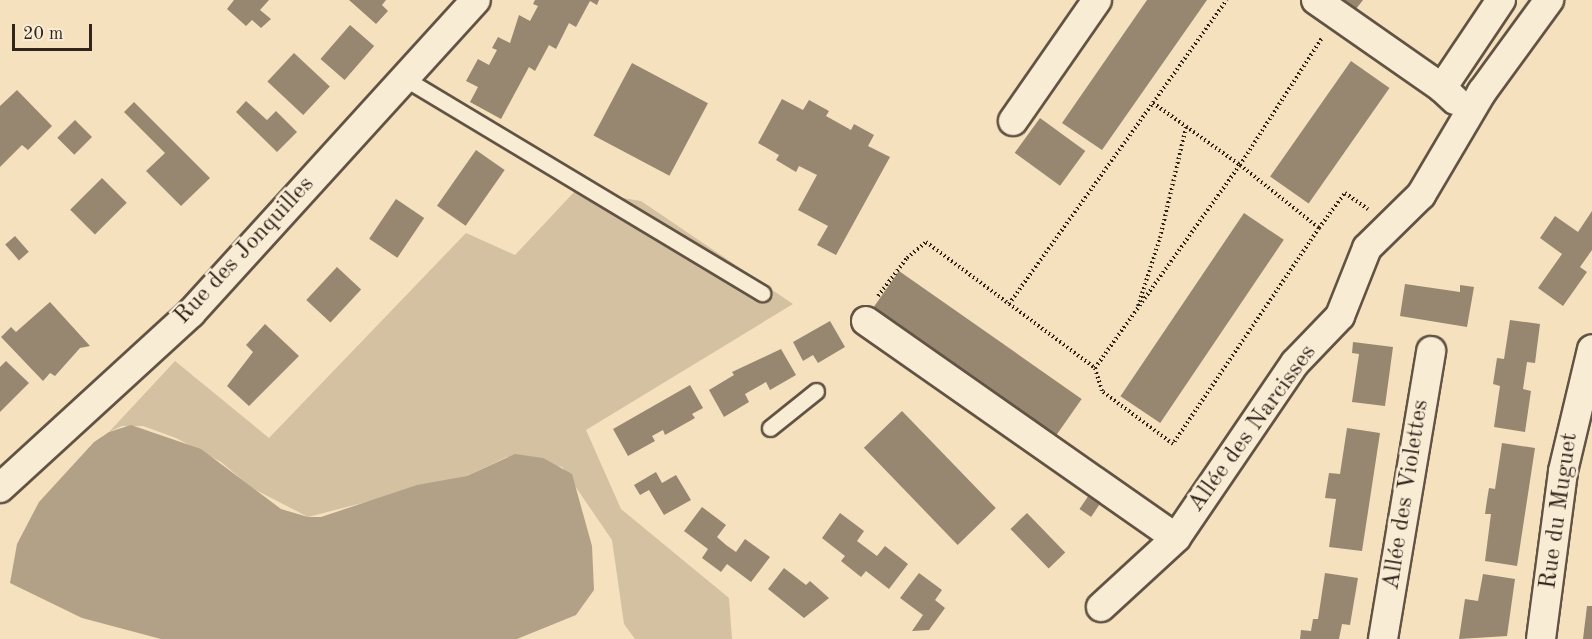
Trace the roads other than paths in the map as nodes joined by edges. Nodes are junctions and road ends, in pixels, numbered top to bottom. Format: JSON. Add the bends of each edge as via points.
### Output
{"nodes":[{"id":1,"x":476,"y":0,"type":"edge"},
{"id":2,"x":1097,"y":0,"type":"edge"},
{"id":3,"x":1501,"y":0,"type":"edge"},
{"id":4,"x":1549,"y":0,"type":"edge"},
{"id":5,"x":1327,"y":7,"type":"edge"},
{"id":6,"x":404,"y":78,"type":"junction"},
{"id":7,"x":1442,"y":88,"type":"junction"},
{"id":8,"x":1469,"y":114,"type":"junction"},
{"id":9,"x":1013,"y":121,"type":"dead end"},
{"id":10,"x":762,"y":293,"type":"dead end"},
{"id":11,"x":866,"y":321,"type":"road end"},
{"id":12,"x":1592,"y":350,"type":"edge"},
{"id":13,"x":1431,"y":351,"type":"dead end"},
{"id":14,"x":816,"y":391,"type":"dead end"},
{"id":15,"x":1585,"y":396,"type":"edge"},
{"id":16,"x":770,"y":428,"type":"dead end"},
{"id":17,"x":0,"y":488,"type":"edge"},
{"id":18,"x":1176,"y":538,"type":"junction"},
{"id":19,"x":1101,"y":607,"type":"dead end"},
{"id":20,"x":1383,"y":639,"type":"edge"},
{"id":21,"x":1541,"y":639,"type":"edge"}],
"edges":[{"from":1,"to":6,"type":"street","name":"Rue des Jonquilles"},
{"from":2,"to":9,"type":"street"},
{"from":3,"to":7,"type":"street"},
{"from":4,"to":8,"type":"street","name":"Allée des Narcisses"},
{"from":5,"to":7,"type":"street"},
{"from":6,"to":10,"type":"lane"},
{"from":6,"to":17,"type":"street","name":"Rue des Jonquilles","via":[[191,313]]},
{"from":7,"to":8,"type":"street"},
{"from":8,"to":18,"type":"street","name":"Allée des Narcisses","via":[[1421,195],[1367,248],[1340,316],[1295,363]]},
{"from":11,"to":18,"type":"street","name":"Allée des Narcisses"},
{"from":12,"to":15,"type":"street","name":"Rue du Muguet"},
{"from":13,"to":20,"type":"street","name":"Allée des Violettes"},
{"from":14,"to":16,"type":"lane"},
{"from":15,"to":21,"type":"street","name":"Rue du Muguet","via":[[1563,471]]},
{"from":18,"to":19,"type":"street","name":"Allée des Narcisses"}]}
